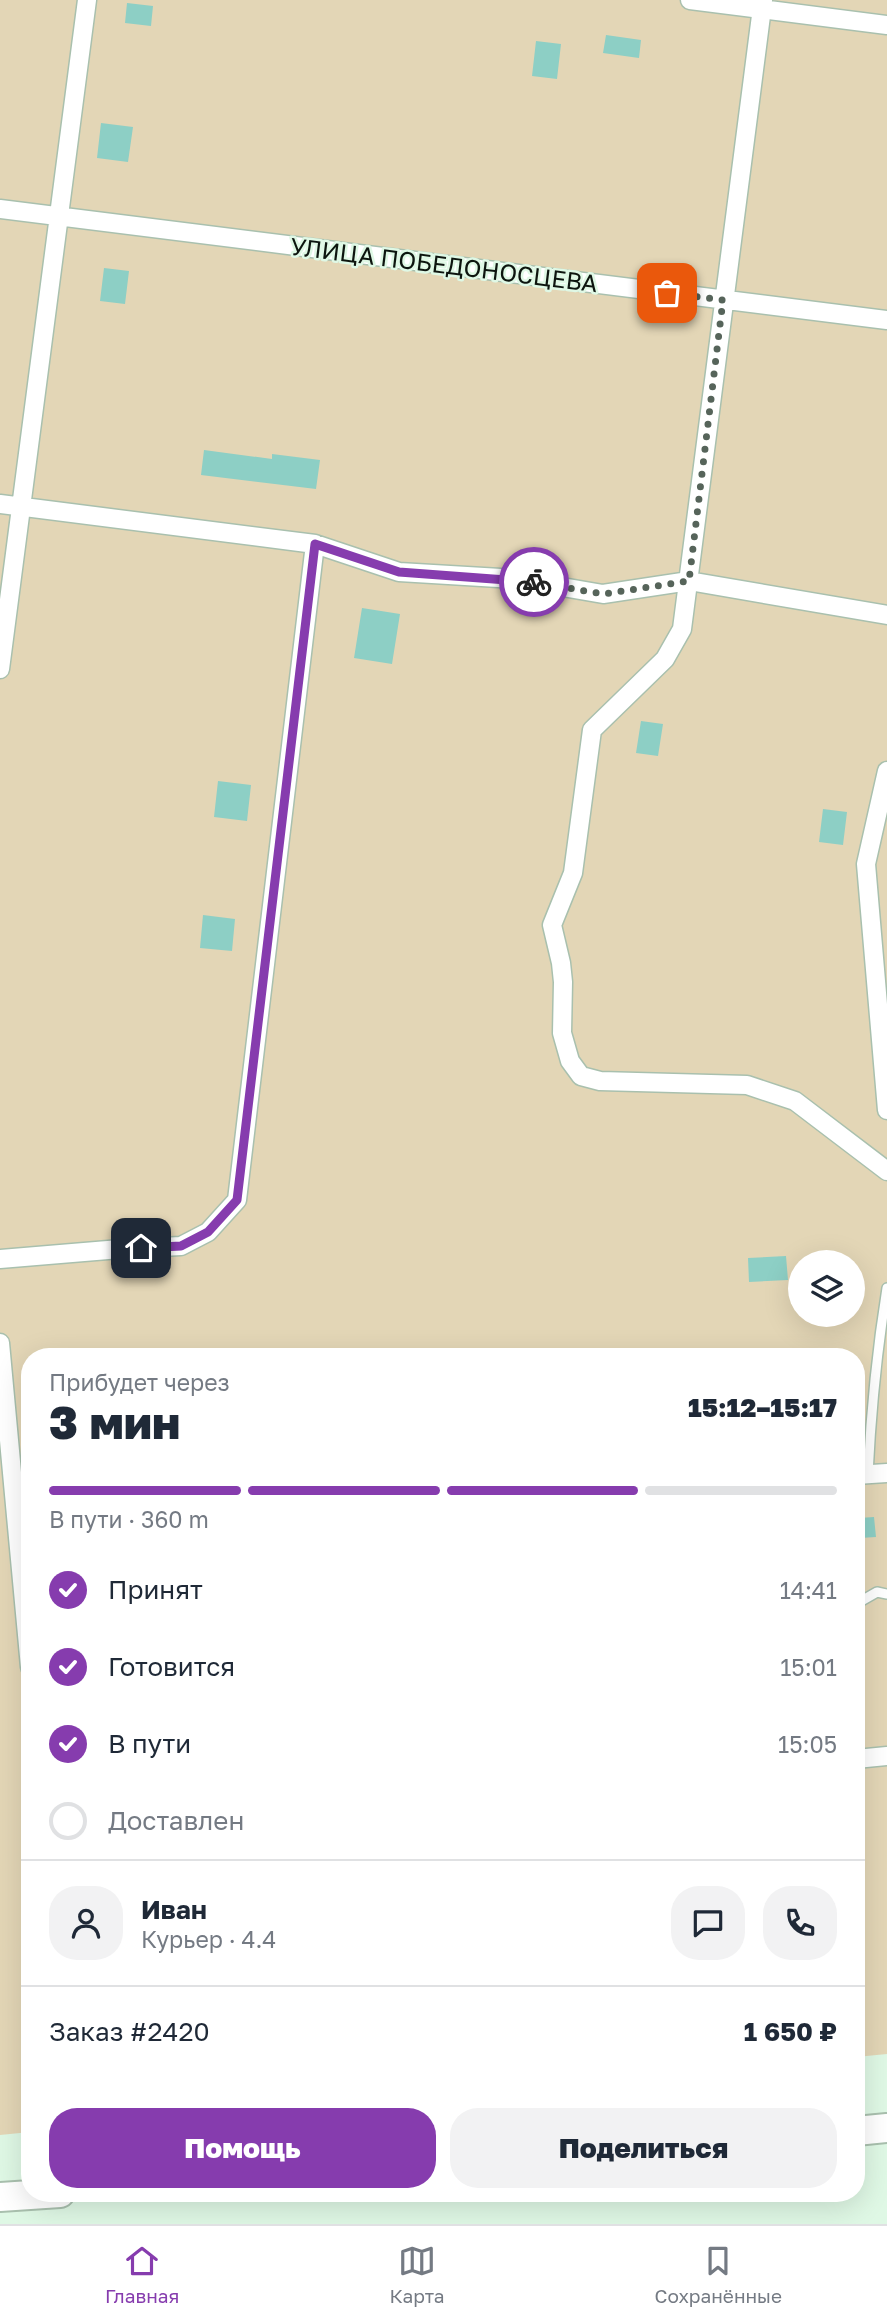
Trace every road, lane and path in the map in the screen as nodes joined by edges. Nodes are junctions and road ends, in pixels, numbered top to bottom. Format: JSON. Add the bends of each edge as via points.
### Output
{"nodes":[{"id":1,"x":87,"y":0,"type":"edge"},
{"id":2,"x":690,"y":0,"type":"edge"},
{"id":3,"x":762,"y":5,"type":"edge"},
{"id":4,"x":887,"y":25,"type":"edge"},
{"id":5,"x":0,"y":209,"type":"edge"},
{"id":6,"x":60,"y":215,"type":"junction"},
{"id":7,"x":723,"y":300,"type":"junction"},
{"id":8,"x":887,"y":320,"type":"edge"},
{"id":9,"x":0,"y":504,"type":"edge"},
{"id":10,"x":21,"y":508,"type":"junction"},
{"id":11,"x":315,"y":544,"type":"junction"},
{"id":12,"x":689,"y":581,"type":"junction"},
{"id":13,"x":887,"y":615,"type":"edge"},
{"id":14,"x":0,"y":669,"type":"edge"},
{"id":15,"x":887,"y":771,"type":"edge"},
{"id":16,"x":887,"y":1110,"type":"edge"},
{"id":17,"x":887,"y":1171,"type":"edge"},
{"id":18,"x":0,"y":1259,"type":"edge"},
{"id":19,"x":887,"y":1288,"type":"edge"},
{"id":20,"x":0,"y":1343,"type":"edge"},
{"id":21,"x":865,"y":1451,"type":"edge"},
{"id":22,"x":887,"y":1473,"type":"edge"},
{"id":23,"x":865,"y":1475,"type":"edge"},
{"id":24,"x":21,"y":1511,"type":"edge"},
{"id":25,"x":887,"y":1594,"type":"edge"},
{"id":26,"x":865,"y":1599,"type":"edge"},
{"id":27,"x":887,"y":1756,"type":"edge"},
{"id":28,"x":865,"y":1758,"type":"edge"},
{"id":29,"x":887,"y":2128,"type":"edge"},
{"id":30,"x":865,"y":2130,"type":"edge"},
{"id":31,"x":21,"y":2196,"type":"edge"},
{"id":32,"x":0,"y":2197,"type":"edge"}],
"edges":[{"from":1,"to":6,"type":"street"},
{"from":2,"to":3,"type":"street"},
{"from":3,"to":4,"type":"street"},
{"from":3,"to":7,"type":"street"},
{"from":5,"to":6,"type":"street","name":"УЛИЦА ПОБЕДОНОСЦЕВА"},
{"from":6,"to":7,"type":"street","name":"УЛИЦА ПОБЕДОНОСЦЕВА"},
{"from":6,"to":10,"type":"street"},
{"from":7,"to":8,"type":"street","name":"УЛИЦА ПОБЕДОНОСЦЕВА"},
{"from":7,"to":12,"type":"street"},
{"from":9,"to":10,"type":"street"},
{"from":10,"to":11,"type":"street"},
{"from":10,"to":14,"type":"street"},
{"from":11,"to":12,"type":"street","via":[[399,572],[516,579],[603,594]]},
{"from":11,"to":18,"type":"street","via":[[237,1200],[208,1232],[181,1246]]},
{"from":12,"to":13,"type":"street"},
{"from":12,"to":17,"type":"street","via":[[682,629],[666,659],[592,730],[573,873],[552,925],[561,962],[562,1033],[569,1061],[581,1076],[600,1081],[747,1085],[795,1101]]},
{"from":15,"to":16,"type":"street","via":[[866,864]]},
{"from":19,"to":21,"type":"lane"},
{"from":20,"to":24,"type":"street"},
{"from":22,"to":23,"type":"street"},
{"from":25,"to":26,"type":"lane","via":[[877,1592]]},
{"from":27,"to":28,"type":"street"},
{"from":29,"to":30,"type":"main road"},
{"from":31,"to":32,"type":"main road"}]}
